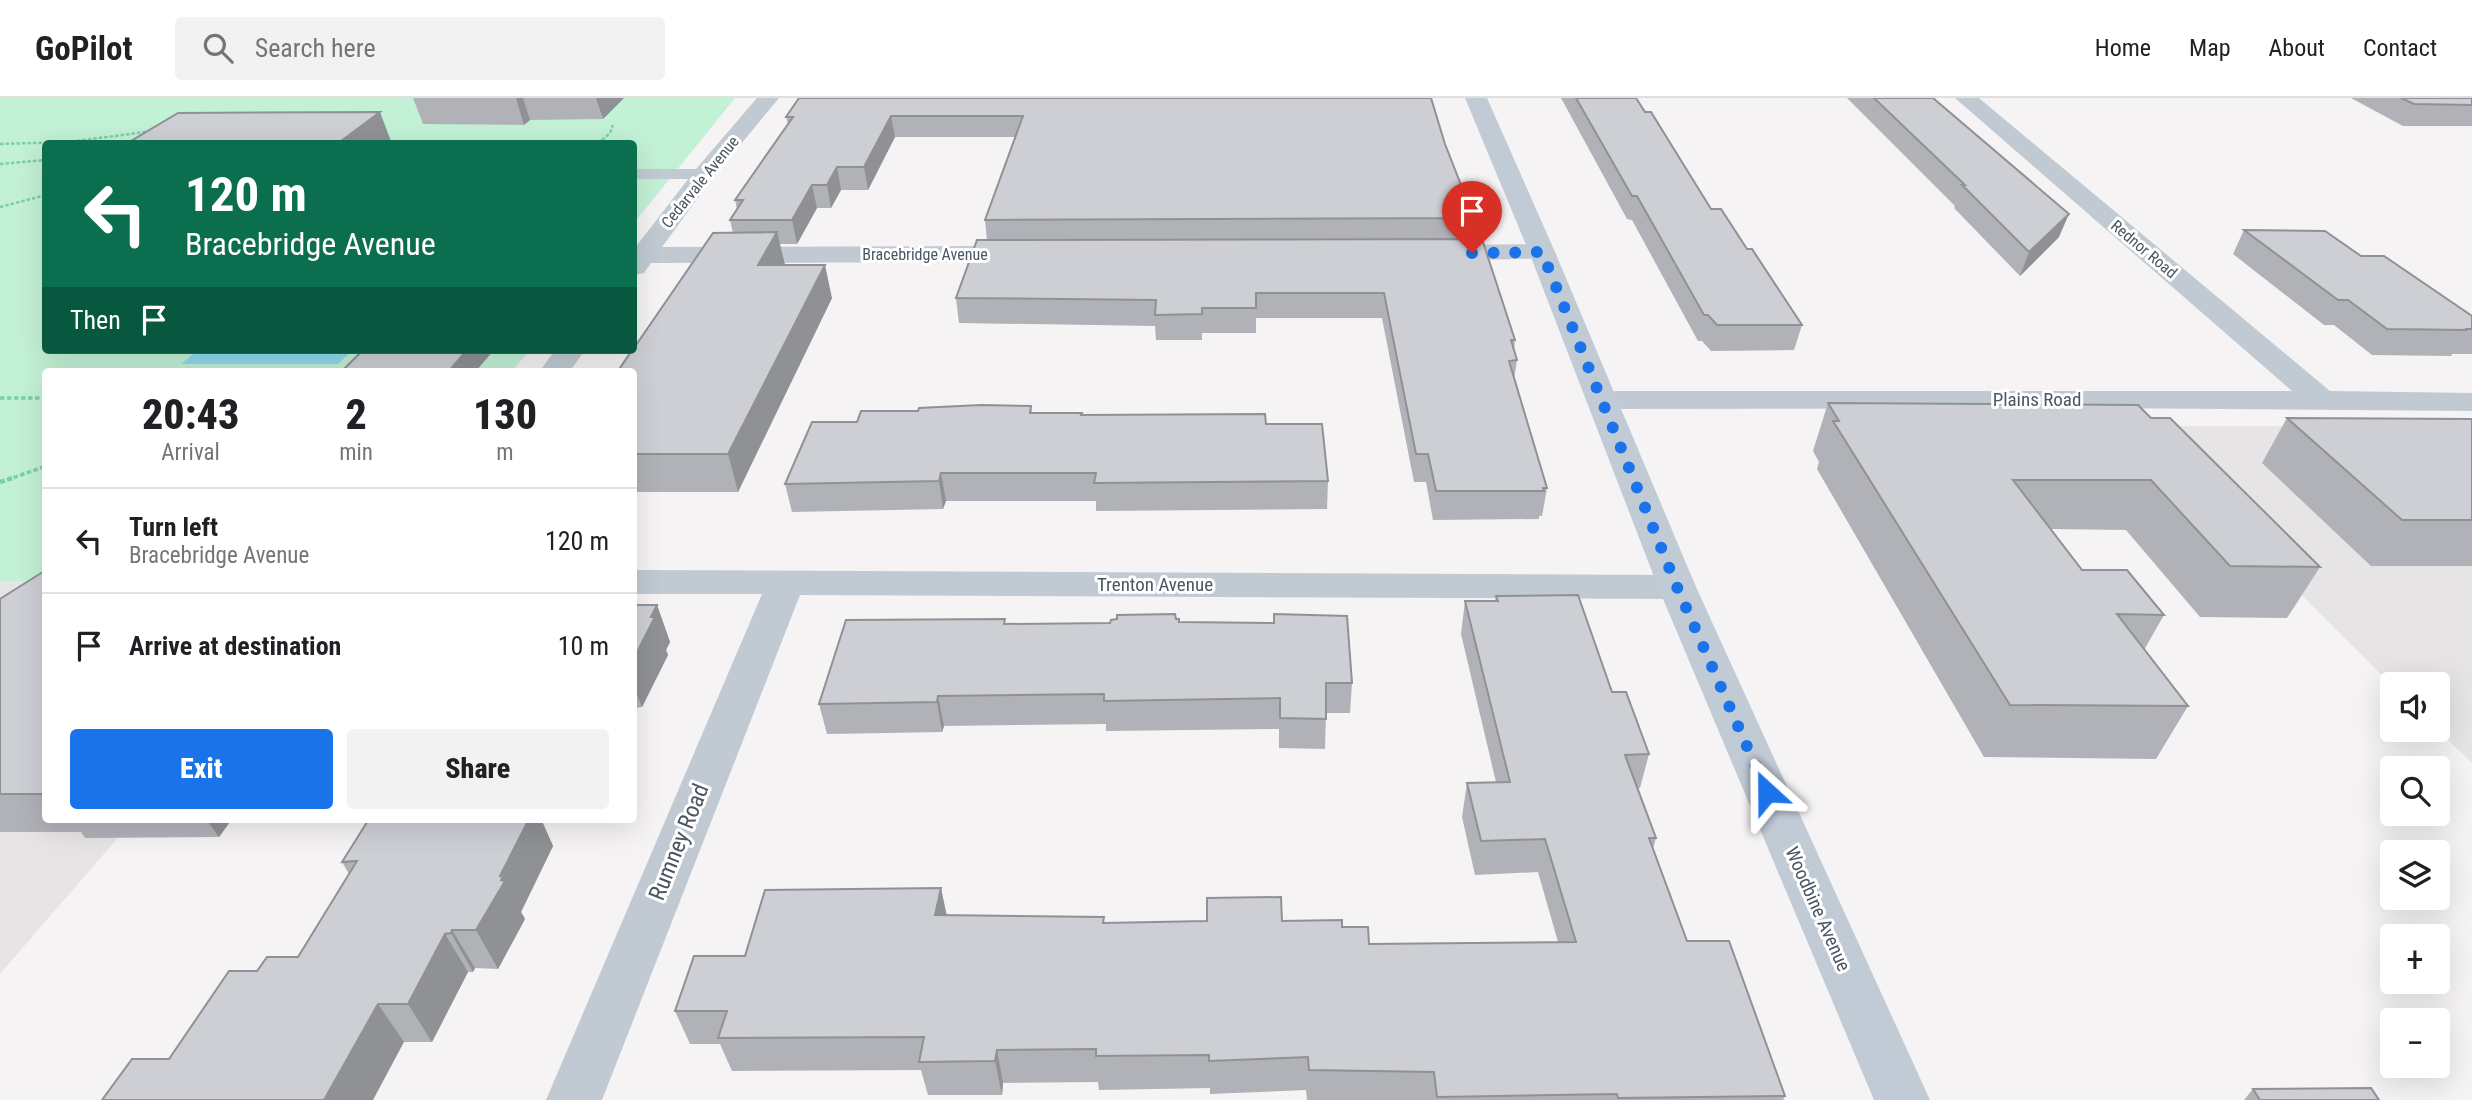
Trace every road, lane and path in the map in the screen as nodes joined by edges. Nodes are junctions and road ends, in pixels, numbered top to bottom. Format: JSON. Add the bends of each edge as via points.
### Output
{"nodes":[{"id":1,"x":768,"y":98,"type":"edge"},
{"id":2,"x":1476,"y":98,"type":"edge"},
{"id":3,"x":1966,"y":98,"type":"edge"},
{"id":4,"x":612,"y":125,"type":"dead end"},
{"id":5,"x":151,"y":131,"type":"edge"},
{"id":6,"x":84,"y":140,"type":"edge"},
{"id":7,"x":602,"y":140,"type":"edge"},
{"id":8,"x":42,"y":143,"type":"edge"},
{"id":9,"x":0,"y":144,"type":"edge"},
{"id":10,"x":42,"y":160,"type":"edge"},
{"id":11,"x":0,"y":163,"type":"edge"},
{"id":12,"x":637,"y":174,"type":"edge"},
{"id":13,"x":704,"y":174,"type":"junction"},
{"id":14,"x":42,"y":196,"type":"edge"},
{"id":15,"x":0,"y":207,"type":"edge"},
{"id":16,"x":1542,"y":252,"type":"junction"},
{"id":17,"x":1403,"y":253,"type":"edge"},
{"id":18,"x":1045,"y":254,"type":"edge"},
{"id":19,"x":638,"y":261,"type":"edge"},
{"id":20,"x":0,"y":398,"type":"edge"},
{"id":21,"x":42,"y":398,"type":"edge"},
{"id":22,"x":1602,"y":400,"type":"junction"},
{"id":23,"x":2321,"y":400,"type":"junction"},
{"id":24,"x":2472,"y":402,"type":"edge"},
{"id":25,"x":42,"y":467,"type":"edge"},
{"id":26,"x":0,"y":482,"type":"edge"},
{"id":27,"x":637,"y":582,"type":"edge"},
{"id":28,"x":785,"y":584,"type":"junction"},
{"id":29,"x":1677,"y":587,"type":"junction"},
{"id":30,"x":574,"y":1100,"type":"edge"},
{"id":31,"x":1902,"y":1100,"type":"edge"}],
"edges":[{"from":1,"to":13,"type":"street","name":"Cedarvale Avenue"},
{"from":2,"to":16,"type":"main road","name":"Woodbine Avenue"},
{"from":3,"to":23,"type":"street","name":"Rednor Road"},
{"from":4,"to":7,"type":"path"},
{"from":5,"to":6,"type":"path"},
{"from":8,"to":9,"type":"path"},
{"from":10,"to":11,"type":"path"},
{"from":12,"to":13,"type":"lane"},
{"from":13,"to":19,"type":"street","name":"Cedarvale Avenue"},
{"from":14,"to":15,"type":"path"},
{"from":16,"to":17,"type":"street"},
{"from":16,"to":22,"type":"main road","name":"Woodbine Avenue"},
{"from":18,"to":19,"type":"street","name":"Bracebridge Avenue"},
{"from":20,"to":21,"type":"path"},
{"from":22,"to":23,"type":"street","name":"Plains Road"},
{"from":22,"to":29,"type":"main road","name":"Woodbine Avenue"},
{"from":23,"to":24,"type":"street","name":"Plains Road"},
{"from":25,"to":26,"type":"path"},
{"from":27,"to":28,"type":"street","name":"Trenton Avenue"},
{"from":28,"to":29,"type":"street","name":"Trenton Avenue"},
{"from":28,"to":30,"type":"street","name":"Rumney Road"},
{"from":29,"to":31,"type":"main road","name":"Woodbine Avenue"}]}
